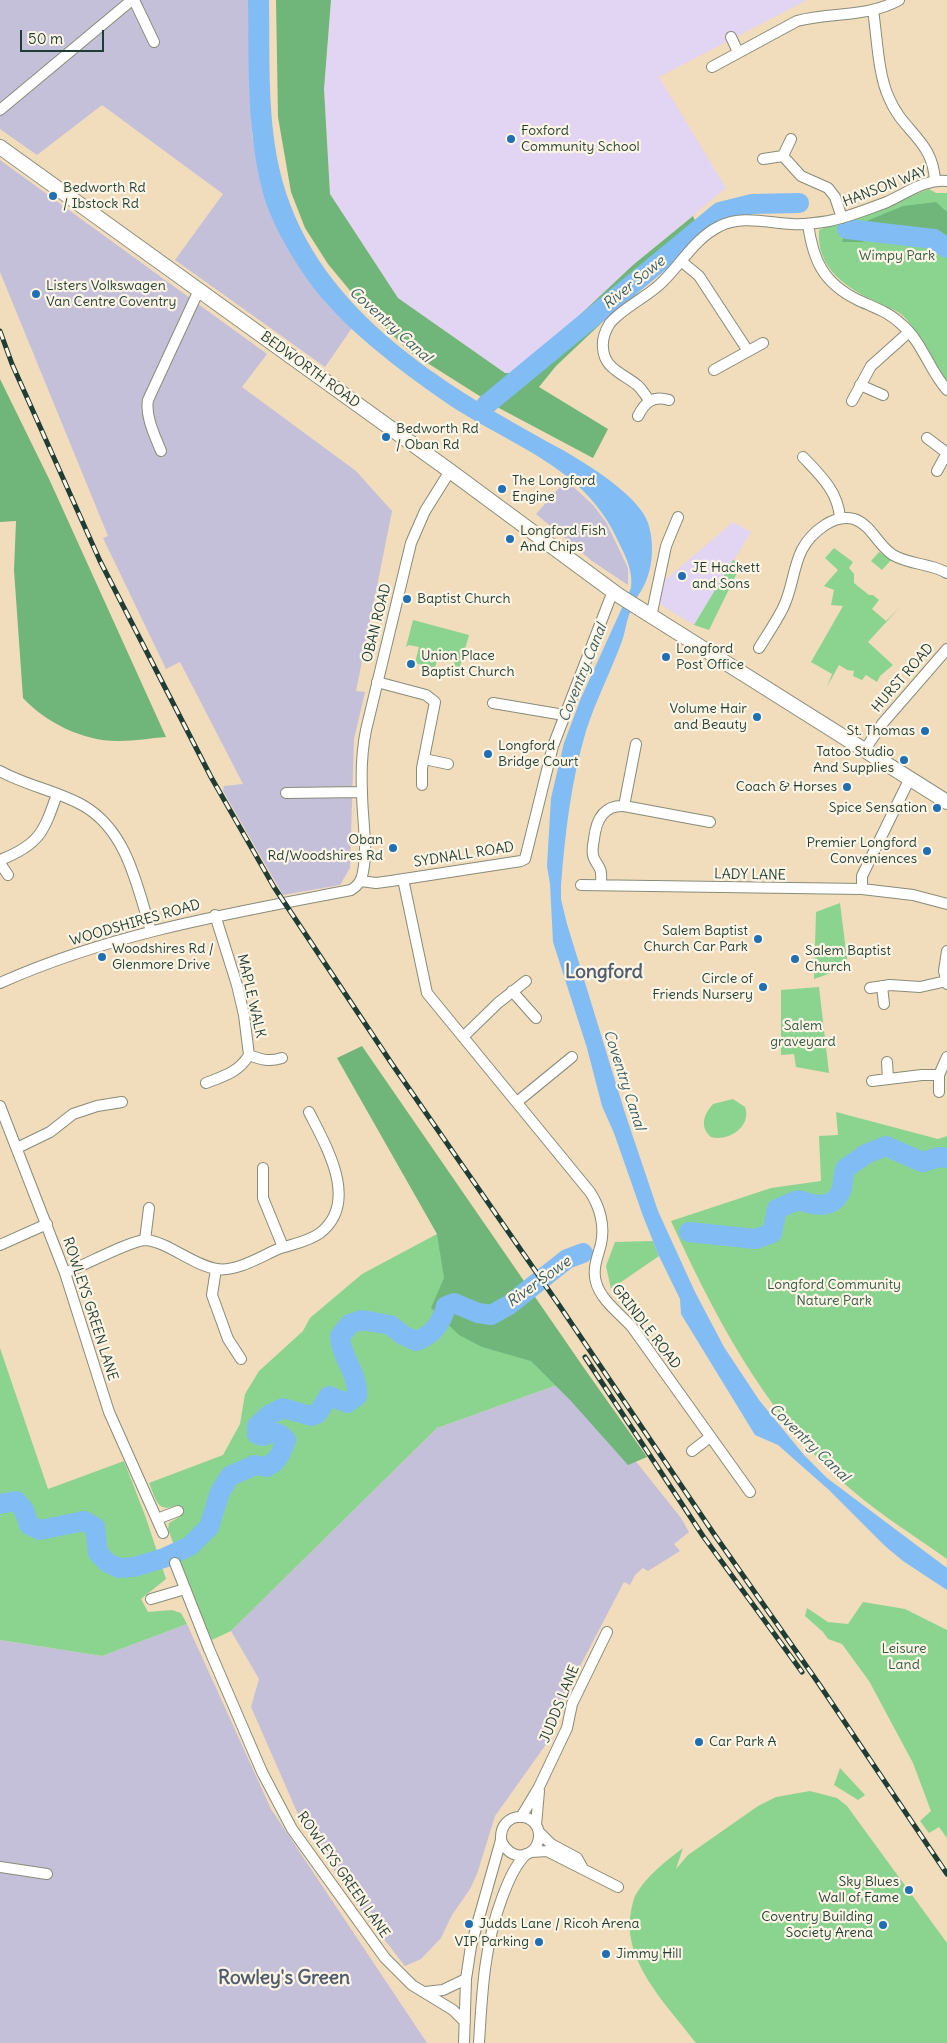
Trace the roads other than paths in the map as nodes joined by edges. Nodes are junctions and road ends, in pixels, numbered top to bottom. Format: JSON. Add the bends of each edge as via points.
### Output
{"nodes":[{"id":1,"x":133,"y":0,"type":"edge"},
{"id":2,"x":899,"y":0,"type":"edge"},
{"id":3,"x":873,"y":10,"type":"junction"},
{"id":4,"x":731,"y":37,"type":"dead end"},
{"id":5,"x":154,"y":42,"type":"dead end"},
{"id":6,"x":738,"y":52,"type":"junction"},
{"id":7,"x":712,"y":67,"type":"dead end"},
{"id":8,"x":0,"y":110,"type":"edge"},
{"id":9,"x":791,"y":139,"type":"dead end"},
{"id":10,"x":0,"y":147,"type":"edge"},
{"id":11,"x":784,"y":156,"type":"junction"},
{"id":12,"x":763,"y":159,"type":"dead end"},
{"id":13,"x":935,"y":181,"type":"junction"},
{"id":14,"x":947,"y":181,"type":"edge"},
{"id":15,"x":842,"y":218,"type":"junction"},
{"id":16,"x":808,"y":224,"type":"junction"},
{"id":17,"x":681,"y":261,"type":"junction"},
{"id":18,"x":199,"y":290,"type":"junction"},
{"id":19,"x":909,"y":332,"type":"junction"},
{"id":20,"x":763,"y":343,"type":"dead end"},
{"id":21,"x":748,"y":351,"type":"junction"},
{"id":22,"x":714,"y":370,"type":"dead end"},
{"id":23,"x":860,"y":385,"type":"junction"},
{"id":24,"x":947,"y":390,"type":"edge"},
{"id":25,"x":883,"y":395,"type":"dead end"},
{"id":26,"x":649,"y":400,"type":"junction"},
{"id":27,"x":669,"y":400,"type":"dead end"},
{"id":28,"x":852,"y":401,"type":"dead end"},
{"id":29,"x":638,"y":416,"type":"dead end"},
{"id":30,"x":927,"y":438,"type":"dead end"},
{"id":31,"x":161,"y":452,"type":"dead end"},
{"id":32,"x":947,"y":453,"type":"edge"},
{"id":33,"x":803,"y":457,"type":"dead end"},
{"id":34,"x":936,"y":470,"type":"dead end"},
{"id":35,"x":450,"y":471,"type":"junction"},
{"id":36,"x":678,"y":516,"type":"dead end"},
{"id":37,"x":840,"y":518,"type":"junction"},
{"id":38,"x":947,"y":573,"type":"edge"},
{"id":39,"x":615,"y":593,"type":"junction"},
{"id":40,"x":648,"y":615,"type":"junction"},
{"id":41,"x":760,"y":648,"type":"dead end"},
{"id":42,"x":947,"y":648,"type":"edge"},
{"id":43,"x":377,"y":682,"type":"junction"},
{"id":44,"x":493,"y":704,"type":"dead end"},
{"id":45,"x":564,"y":715,"type":"junction"},
{"id":46,"x":636,"y":744,"type":"dead end"},
{"id":47,"x":864,"y":751,"type":"junction"},
{"id":48,"x":424,"y":759,"type":"junction"},
{"id":49,"x":448,"y":764,"type":"dead end"},
{"id":50,"x":0,"y":771,"type":"edge"},
{"id":51,"x":910,"y":778,"type":"junction"},
{"id":52,"x":422,"y":785,"type":"dead end"},
{"id":53,"x":362,"y":792,"type":"junction"},
{"id":54,"x":286,"y":793,"type":"dead end"},
{"id":55,"x":57,"y":794,"type":"junction"},
{"id":56,"x":947,"y":802,"type":"edge"},
{"id":57,"x":624,"y":806,"type":"junction"},
{"id":58,"x":710,"y":822,"type":"dead end"},
{"id":59,"x":0,"y":862,"type":"edge"},
{"id":60,"x":8,"y":875,"type":"dead end"},
{"id":61,"x":403,"y":879,"type":"junction"},
{"id":62,"x":361,"y":880,"type":"junction"},
{"id":63,"x":601,"y":884,"type":"junction"},
{"id":64,"x":581,"y":885,"type":"dead end"},
{"id":65,"x":862,"y":889,"type":"junction"},
{"id":66,"x":947,"y":904,"type":"edge"},
{"id":67,"x":215,"y":915,"type":"junction"},
{"id":68,"x":152,"y":931,"type":"junction"},
{"id":69,"x":947,"y":951,"type":"edge"},
{"id":70,"x":526,"y":981,"type":"dead end"},
{"id":71,"x":0,"y":983,"type":"edge"},
{"id":72,"x":946,"y":983,"type":"edge"},
{"id":73,"x":882,"y":986,"type":"junction"},
{"id":74,"x":870,"y":988,"type":"dead end"},
{"id":75,"x":512,"y":991,"type":"junction"},
{"id":76,"x":884,"y":1004,"type":"dead end"},
{"id":77,"x":536,"y":1018,"type":"dead end"},
{"id":78,"x":463,"y":1037,"type":"junction"},
{"id":79,"x":249,"y":1055,"type":"junction"},
{"id":80,"x":947,"y":1056,"type":"edge"},
{"id":81,"x":572,"y":1057,"type":"dead end"},
{"id":82,"x":282,"y":1058,"type":"dead end"},
{"id":83,"x":887,"y":1062,"type":"dead end"},
{"id":84,"x":939,"y":1075,"type":"junction"},
{"id":85,"x":888,"y":1079,"type":"junction"},
{"id":86,"x":872,"y":1081,"type":"dead end"},
{"id":87,"x":206,"y":1082,"type":"dead end"},
{"id":88,"x":939,"y":1092,"type":"dead end"},
{"id":89,"x":122,"y":1102,"type":"dead end"},
{"id":90,"x":517,"y":1102,"type":"junction"},
{"id":91,"x":0,"y":1106,"type":"edge"},
{"id":92,"x":309,"y":1112,"type":"dead end"},
{"id":93,"x":17,"y":1148,"type":"junction"},
{"id":94,"x":263,"y":1168,"type":"dead end"},
{"id":95,"x":149,"y":1208,"type":"dead end"},
{"id":96,"x":47,"y":1224,"type":"junction"},
{"id":97,"x":145,"y":1240,"type":"junction"},
{"id":98,"x":0,"y":1245,"type":"edge"},
{"id":99,"x":283,"y":1247,"type":"junction"},
{"id":100,"x":216,"y":1269,"type":"junction"},
{"id":101,"x":65,"y":1273,"type":"junction"},
{"id":102,"x":241,"y":1359,"type":"dead end"},
{"id":103,"x":710,"y":1437,"type":"junction"},
{"id":104,"x":692,"y":1451,"type":"dead end"},
{"id":105,"x":750,"y":1492,"type":"dead end"},
{"id":106,"x":178,"y":1510,"type":"dead end"},
{"id":107,"x":157,"y":1519,"type":"junction"},
{"id":108,"x":163,"y":1533,"type":"dead end"},
{"id":109,"x":175,"y":1563,"type":"dead end"},
{"id":110,"x":186,"y":1589,"type":"junction"},
{"id":111,"x":151,"y":1599,"type":"dead end"},
{"id":112,"x":607,"y":1632,"type":"dead end"},
{"id":113,"x":539,"y":1787,"type":"junction"},
{"id":114,"x":521,"y":1817,"type":"junction"},
{"id":115,"x":538,"y":1828,"type":"junction"},
{"id":116,"x":501,"y":1840,"type":"junction"},
{"id":117,"x":528,"y":1853,"type":"junction"},
{"id":118,"x":0,"y":1867,"type":"edge"},
{"id":119,"x":582,"y":1867,"type":"junction"},
{"id":120,"x":47,"y":1874,"type":"dead end"},
{"id":121,"x":618,"y":1887,"type":"dead end"},
{"id":122,"x":466,"y":1979,"type":"junction"},
{"id":123,"x":424,"y":1992,"type":"junction"},
{"id":124,"x":465,"y":2022,"type":"junction"},
{"id":125,"x":464,"y":2043,"type":"edge"},
{"id":126,"x":479,"y":2043,"type":"edge"}],
"edges":[{"from":1,"to":5,"type":"street"},
{"from":1,"to":8,"type":"street"},
{"from":2,"to":3,"type":"street"},
{"from":3,"to":6,"type":"street","via":[[797,21]]},
{"from":3,"to":13,"type":"street","via":[[888,97],[901,119],[925,145],[934,165]]},
{"from":4,"to":6,"type":"street"},
{"from":6,"to":7,"type":"street"},
{"from":9,"to":11,"type":"street"},
{"from":10,"to":18,"type":"main road","name":"BEDWORTH ROAD"},
{"from":11,"to":12,"type":"street"},
{"from":11,"to":15,"type":"street","via":[[801,176],[828,188],[835,197]]},
{"from":13,"to":14,"type":"street","name":"HANSON WAY"},
{"from":13,"to":15,"type":"street","name":"HANSON WAY"},
{"from":15,"to":16,"type":"street","name":"HANSON WAY"},
{"from":16,"to":17,"type":"street","name":"HANSON WAY","via":[[747,220],[722,225],[700,239]]},
{"from":16,"to":19,"type":"street","via":[[815,257],[829,280],[847,294],[891,316]]},
{"from":17,"to":21,"type":"street","via":[[700,276]]},
{"from":17,"to":26,"type":"street","name":"HANSON WAY","via":[[658,286],[611,322],[603,339],[606,360],[620,375],[638,386]]},
{"from":18,"to":31,"type":"street","via":[[148,400],[149,417]]},
{"from":18,"to":35,"type":"main road","name":"BEDWORTH ROAD"},
{"from":19,"to":23,"type":"street","via":[[871,366]]},
{"from":19,"to":24,"type":"street"},
{"from":20,"to":21,"type":"street"},
{"from":21,"to":22,"type":"street"},
{"from":23,"to":25,"type":"street"},
{"from":23,"to":28,"type":"street"},
{"from":26,"to":27,"type":"street"},
{"from":26,"to":29,"type":"street"},
{"from":30,"to":32,"type":"street"},
{"from":32,"to":34,"type":"street"},
{"from":33,"to":37,"type":"street","via":[[834,493]]},
{"from":35,"to":39,"type":"main road","name":"BEDWORTH ROAD"},
{"from":35,"to":43,"type":"street","name":"OBAN ROAD","via":[[411,543]]},
{"from":36,"to":40,"type":"street","via":[[666,546]]},
{"from":37,"to":38,"type":"street","via":[[864,524],[892,554]]},
{"from":37,"to":41,"type":"street","via":[[818,529],[802,550],[784,607]]},
{"from":39,"to":40,"type":"main road","name":"BEDWORTH ROAD"},
{"from":39,"to":45,"type":"street","name":"SYDNALL ROAD"},
{"from":40,"to":47,"type":"main road","name":"BEDWORTH ROAD"},
{"from":42,"to":47,"type":"street","name":"HURST ROAD","via":[[882,724]]},
{"from":43,"to":48,"type":"street","via":[[434,700]]},
{"from":43,"to":53,"type":"street","name":"OBAN ROAD","via":[[363,745]]},
{"from":44,"to":45,"type":"street"},
{"from":45,"to":61,"type":"street","name":"SYDNALL ROAD","via":[[525,859]]},
{"from":46,"to":57,"type":"street"},
{"from":47,"to":51,"type":"main road","name":"BEDWORTH ROAD"},
{"from":48,"to":49,"type":"street"},
{"from":48,"to":52,"type":"street"},
{"from":50,"to":55,"type":"street","via":[[18,781]]},
{"from":51,"to":56,"type":"main road","name":"BEDWORTH ROAD"},
{"from":51,"to":65,"type":"street","via":[[862,876]]},
{"from":53,"to":54,"type":"street"},
{"from":53,"to":62,"type":"street","name":"OBAN ROAD","via":[[364,871]]},
{"from":55,"to":59,"type":"street","via":[[44,829],[35,841]]},
{"from":55,"to":68,"type":"street","via":[[84,806],[108,826],[126,855]]},
{"from":57,"to":58,"type":"street"},
{"from":57,"to":63,"type":"street","via":[[606,810],[596,826],[593,853],[601,870]]},
{"from":59,"to":60,"type":"street"},
{"from":61,"to":62,"type":"street","name":"SYDNALL ROAD","via":[[376,883]]},
{"from":61,"to":78,"type":"street","name":"GRINDLE ROAD","via":[[425,988]]},
{"from":62,"to":67,"type":"street","name":"WOODSHIRES ROAD","via":[[351,890]]},
{"from":63,"to":64,"type":"street","name":"LADY LANE"},
{"from":63,"to":65,"type":"street","name":"LADY LANE"},
{"from":65,"to":66,"type":"street","name":"LADY LANE","via":[[913,895]]},
{"from":67,"to":68,"type":"street","name":"WOODSHIRES ROAD"},
{"from":67,"to":79,"type":"street","name":"MAPLE WALK","via":[[237,985]]},
{"from":68,"to":71,"type":"street","name":"WOODSHIRES ROAD","via":[[62,958]]},
{"from":69,"to":72,"type":"street"},
{"from":70,"to":75,"type":"street"},
{"from":72,"to":73,"type":"street","via":[[920,987]]},
{"from":73,"to":74,"type":"street"},
{"from":73,"to":76,"type":"street"},
{"from":75,"to":77,"type":"street"},
{"from":75,"to":78,"type":"street"},
{"from":78,"to":90,"type":"street","name":"GRINDLE ROAD"},
{"from":79,"to":82,"type":"street","name":"MAPLE WALK","via":[[271,1061]]},
{"from":79,"to":87,"type":"street","name":"MAPLE WALK","via":[[234,1072]]},
{"from":80,"to":84,"type":"street"},
{"from":81,"to":90,"type":"street"},
{"from":83,"to":85,"type":"street"},
{"from":84,"to":85,"type":"street"},
{"from":84,"to":88,"type":"street"},
{"from":85,"to":86,"type":"street"},
{"from":89,"to":93,"type":"street","via":[[73,1114],[50,1132]]},
{"from":90,"to":103,"type":"street","name":"GRINDLE ROAD","via":[[597,1203],[602,1241],[595,1275],[598,1288],[632,1327]]},
{"from":91,"to":93,"type":"street","name":"ROWLEYS GREEN LANE"},
{"from":92,"to":99,"type":"street","via":[[336,1172],[338,1206],[329,1224],[320,1232],[310,1239]]},
{"from":93,"to":96,"type":"street","name":"ROWLEYS GREEN LANE"},
{"from":94,"to":99,"type":"street","via":[[263,1198]]},
{"from":95,"to":97,"type":"street"},
{"from":96,"to":98,"type":"street"},
{"from":96,"to":101,"type":"street","name":"ROWLEYS GREEN LANE"},
{"from":97,"to":100,"type":"street"},
{"from":97,"to":101,"type":"street","via":[[119,1248]]},
{"from":99,"to":100,"type":"street","via":[[235,1267]]},
{"from":100,"to":102,"type":"street","via":[[212,1295],[228,1339]]},
{"from":101,"to":107,"type":"street","name":"ROWLEYS GREEN LANE","via":[[110,1412]]},
{"from":103,"to":104,"type":"street"},
{"from":103,"to":105,"type":"street","name":"GRINDLE ROAD"},
{"from":106,"to":107,"type":"street"},
{"from":107,"to":108,"type":"street","name":"ROWLEYS GREEN LANE"},
{"from":109,"to":110,"type":"street","name":"ROWLEYS GREEN LANE"},
{"from":110,"to":111,"type":"street"},
{"from":110,"to":123,"type":"street","name":"ROWLEYS GREEN LANE","via":[[262,1772],[292,1829],[385,1958],[406,1980]]},
{"from":112,"to":113,"type":"street","name":"JUDDS LANE","via":[[572,1704],[567,1728]]},
{"from":113,"to":114,"type":"street","name":"JUDDS LANE"},
{"from":113,"to":115,"type":"street","name":"JUDDS LANE"},
{"from":114,"to":115,"type":"street"},
{"from":114,"to":116,"type":"street","via":[[506,1823]]},
{"from":115,"to":117,"type":"street","via":[[538,1842]]},
{"from":115,"to":119,"type":"street","via":[[551,1844],[577,1858]]},
{"from":116,"to":117,"type":"street","via":[[513,1854]]},
{"from":116,"to":122,"type":"street","via":[[479,1916]]},
{"from":117,"to":119,"type":"street","via":[[547,1851]]},
{"from":117,"to":126,"type":"street","via":[[517,1864],[493,1922],[482,1980]]},
{"from":118,"to":120,"type":"street"},
{"from":119,"to":121,"type":"street"},
{"from":122,"to":123,"type":"street","via":[[443,1990]]},
{"from":122,"to":124,"type":"street"},
{"from":123,"to":124,"type":"street","name":"ROWLEYS GREEN LANE","via":[[453,2010]]},
{"from":124,"to":125,"type":"street"}]}
